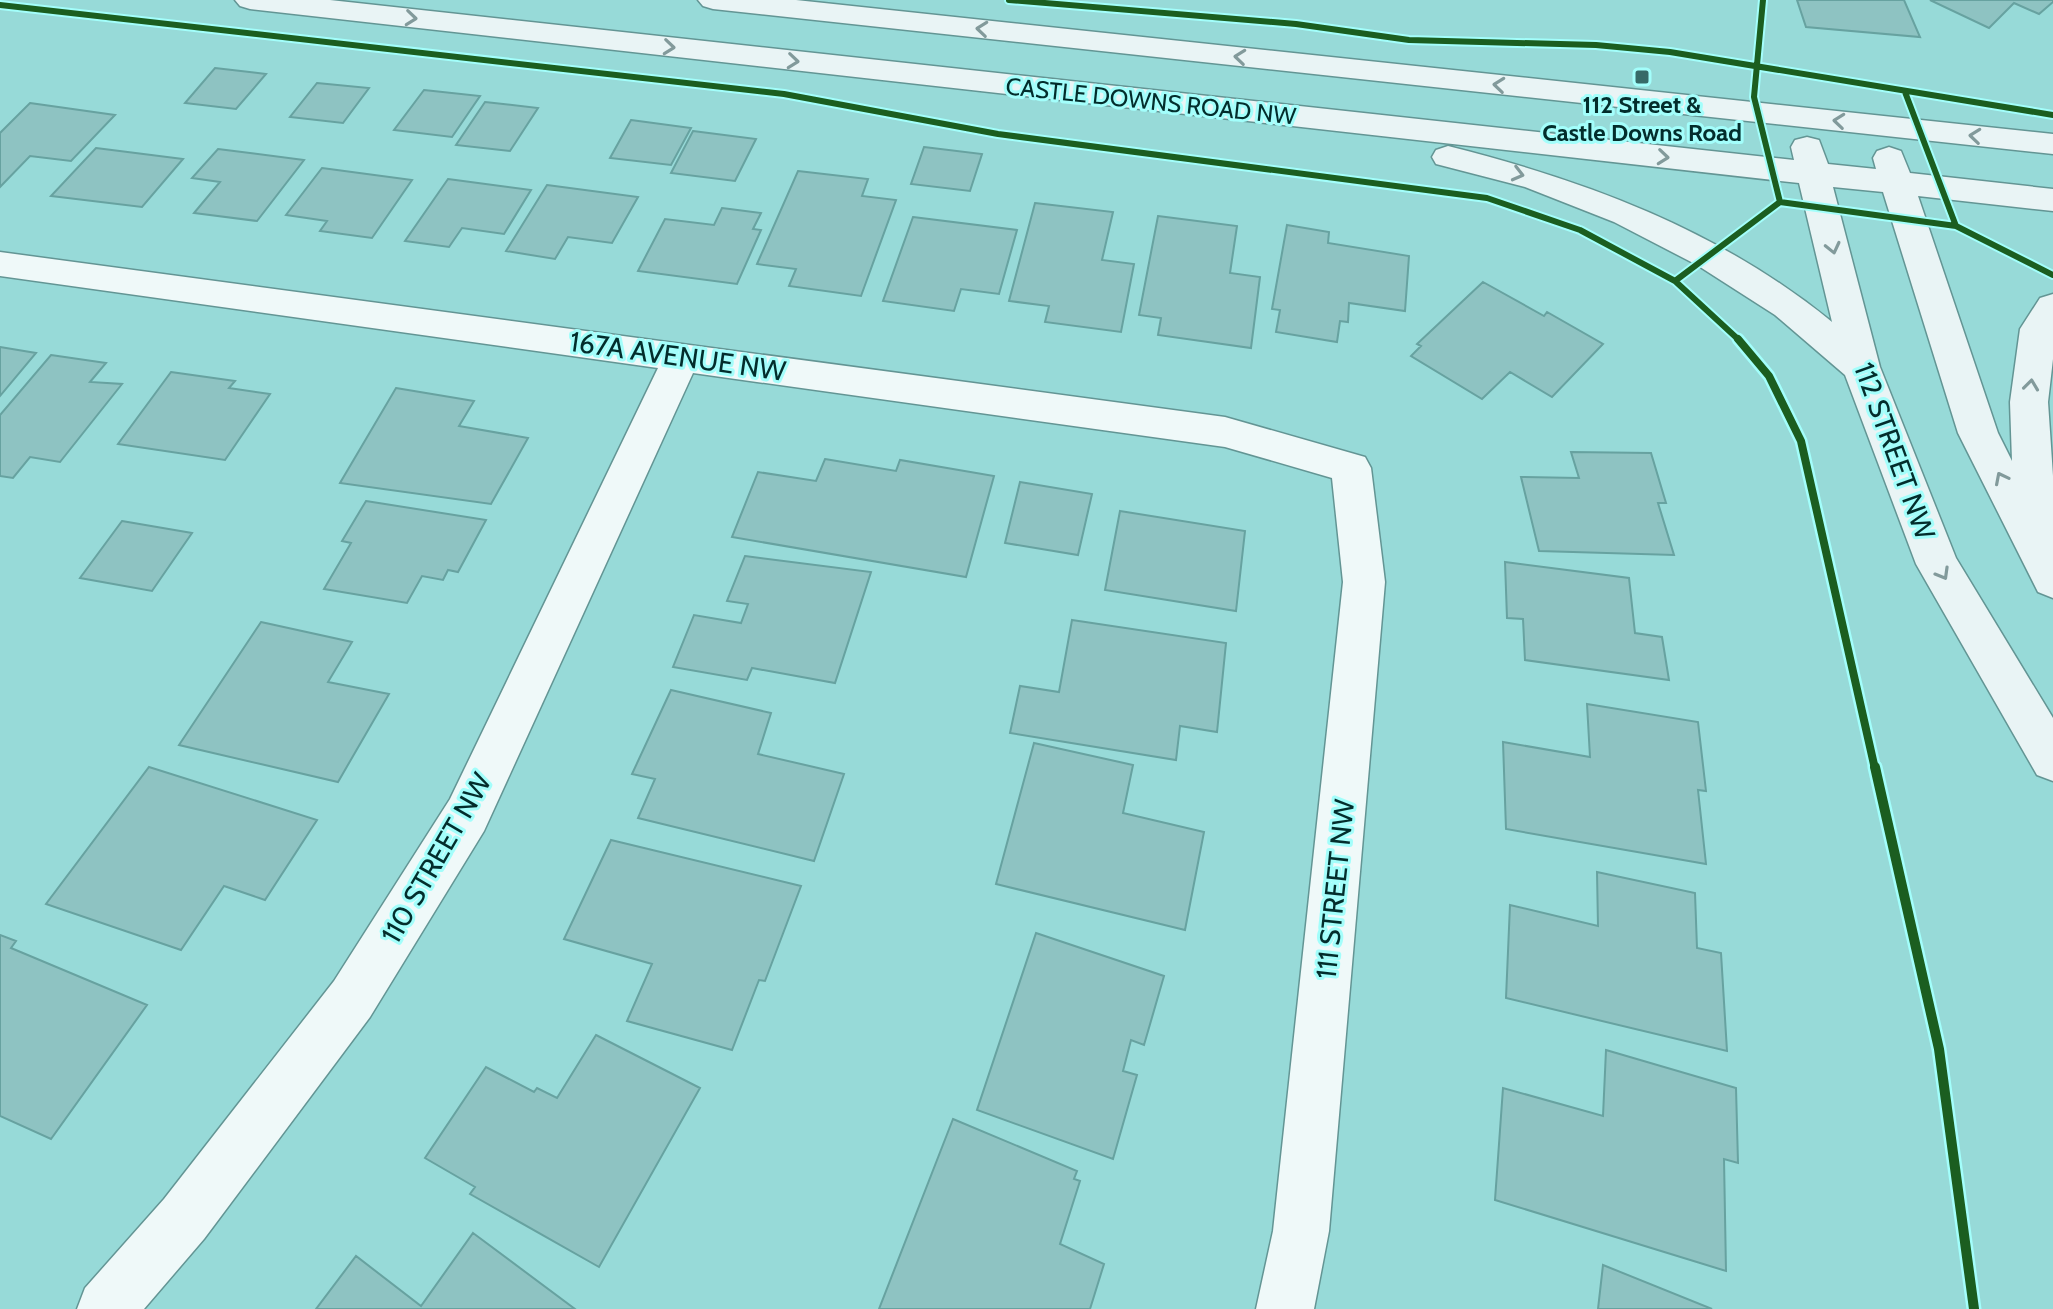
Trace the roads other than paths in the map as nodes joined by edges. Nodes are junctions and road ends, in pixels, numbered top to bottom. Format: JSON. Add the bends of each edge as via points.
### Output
{"nodes":[{"id":1,"x":250,"y":0,"type":"edge"},
{"id":2,"x":713,"y":0,"type":"edge"},
{"id":3,"x":1279,"y":116,"type":"junction"},
{"id":4,"x":1799,"y":117,"type":"junction"},
{"id":5,"x":1878,"y":125,"type":"junction"},
{"id":6,"x":2053,"y":144,"type":"edge"},
{"id":7,"x":1814,"y":173,"type":"junction"},
{"id":8,"x":1896,"y":182,"type":"junction"},
{"id":9,"x":2053,"y":200,"type":"edge"},
{"id":10,"x":0,"y":264,"type":"edge"},
{"id":11,"x":2053,"y":307,"type":"edge"},
{"id":12,"x":682,"y":356,"type":"junction"},
{"id":13,"x":1861,"y":367,"type":"junction"},
{"id":14,"x":1351,"y":468,"type":"joint"},
{"id":15,"x":2045,"y":563,"type":"edge"},
{"id":16,"x":2053,"y":760,"type":"edge"},
{"id":17,"x":106,"y":1309,"type":"edge"},
{"id":18,"x":1285,"y":1309,"type":"edge"}],
"edges":[{"from":1,"to":3,"type":"main road","name":"CASTLE DOWNS ROAD NW","one_way":true},
{"from":4,"to":2,"type":"main road","name":"CASTLE DOWNS ROAD NW","one_way":true},
{"from":3,"to":7,"type":"main road","name":"CASTLE DOWNS ROAD NW","one_way":true},
{"from":3,"to":13,"type":"main road","one_way":true,"via":[[1535,179],[1626,214],[1709,256],[1788,306]]},
{"from":5,"to":4,"type":"main road","name":"CASTLE DOWNS ROAD NW","one_way":true},
{"from":4,"to":7,"type":"main road","name":"112 STREET NW"},
{"from":6,"to":5,"type":"main road","name":"CASTLE DOWNS ROAD NW","one_way":true},
{"from":5,"to":8,"type":"main road"},
{"from":7,"to":8,"type":"main road","name":"CASTLE DOWNS ROAD NW"},
{"from":7,"to":13,"type":"main road","name":"112 STREET NW","one_way":true},
{"from":8,"to":9,"type":"main road","name":"CASTLE DOWNS ROAD NW"},
{"from":15,"to":8,"type":"main road","one_way":true,"via":[[1978,433]]},
{"from":10,"to":12,"type":"street","name":"167A AVENUE NW"},
{"from":15,"to":11,"type":"main road","one_way":true,"via":[[2029,402],[2038,329]]},
{"from":12,"to":14,"type":"street","name":"167A AVENUE NW","via":[[1225,432]]},
{"from":12,"to":17,"type":"street","name":"110 STREET NW","via":[[467,815],[352,999],[184,1219]]},
{"from":13,"to":16,"type":"main road","name":"112 STREET NW","one_way":true,"via":[[1937,564]]},
{"from":14,"to":18,"type":"street","name":"111 STREET NW","via":[[1364,582],[1301,1231]]}]}
